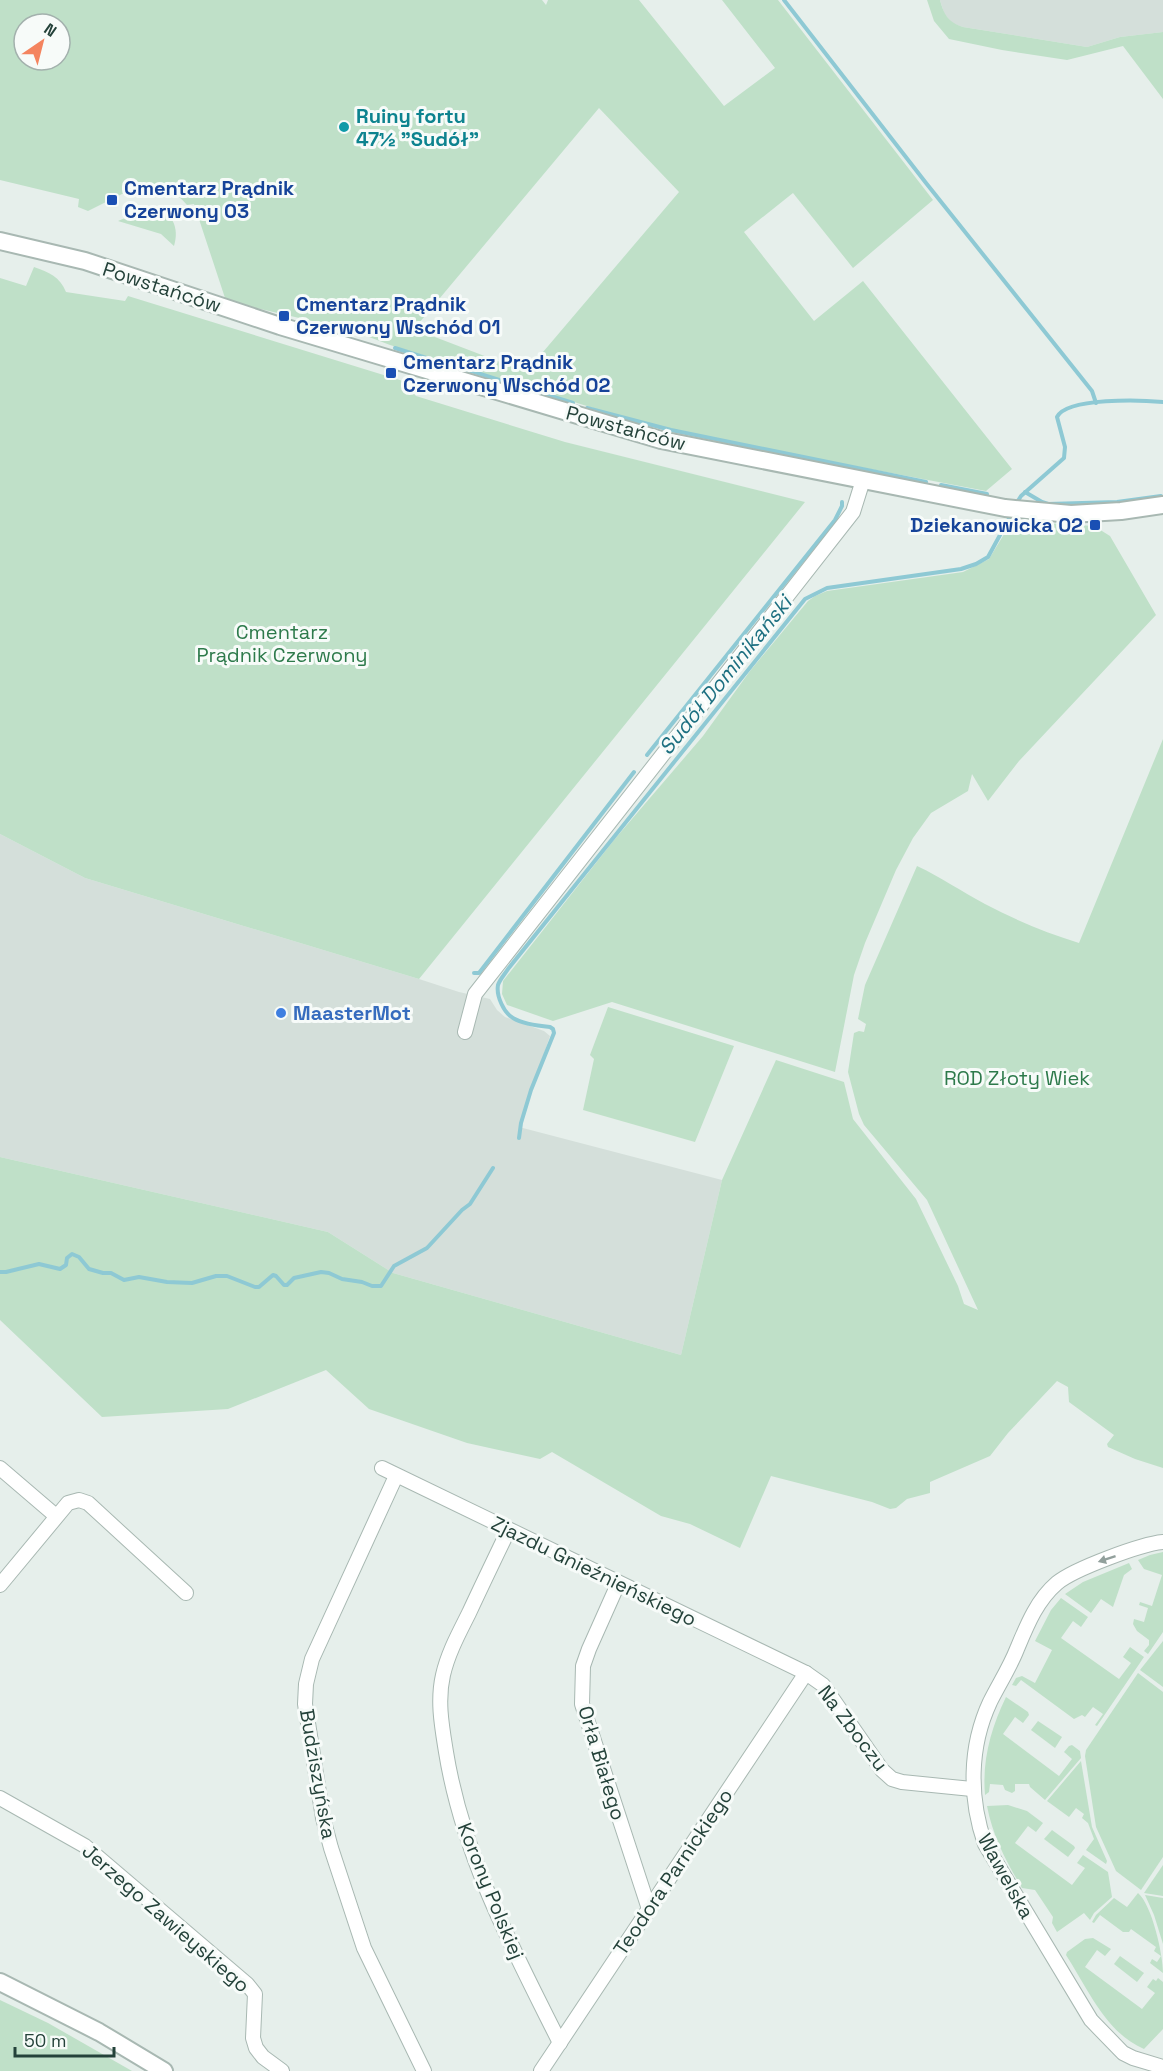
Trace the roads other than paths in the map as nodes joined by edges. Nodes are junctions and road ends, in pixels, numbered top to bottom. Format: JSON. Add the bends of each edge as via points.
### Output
{"nodes":[{"id":1,"x":0,"y":241,"type":"edge"},
{"id":2,"x":863,"y":480,"type":"junction"},
{"id":3,"x":1163,"y":505,"type":"edge"},
{"id":4,"x":465,"y":1032,"type":"dead end"},
{"id":5,"x":0,"y":1468,"type":"edge"},
{"id":6,"x":382,"y":1468,"type":"dead end"},
{"id":7,"x":396,"y":1476,"type":"junction"},
{"id":8,"x":56,"y":1516,"type":"junction"},
{"id":9,"x":508,"y":1531,"type":"junction"},
{"id":10,"x":1163,"y":1542,"type":"edge"},
{"id":11,"x":618,"y":1584,"type":"junction"},
{"id":12,"x":0,"y":1585,"type":"edge"},
{"id":13,"x":186,"y":1593,"type":"dead end"},
{"id":14,"x":806,"y":1673,"type":"junction"},
{"id":15,"x":972,"y":1789,"type":"junction"},
{"id":16,"x":0,"y":1798,"type":"edge"},
{"id":17,"x":649,"y":1909,"type":"junction"},
{"id":18,"x":0,"y":1982,"type":"edge"},
{"id":19,"x":560,"y":2043,"type":"junction"},
{"id":20,"x":1163,"y":2067,"type":"edge"},
{"id":21,"x":164,"y":2071,"type":"edge"},
{"id":22,"x":282,"y":2071,"type":"edge"},
{"id":23,"x":424,"y":2071,"type":"edge"},
{"id":24,"x":541,"y":2071,"type":"edge"}],
"edges":[{"from":1,"to":2,"type":"street","name":"Powstańców","via":[[85,261],[280,326],[661,440]]},
{"from":2,"to":3,"type":"street","name":"Powstańców","via":[[1032,512],[1089,514]]},
{"from":2,"to":4,"type":"street","via":[[853,512],[475,994]]},
{"from":5,"to":8,"type":"street"},
{"from":6,"to":7,"type":"street","name":"Zjazdu Gnieźnieńskiego"},
{"from":7,"to":9,"type":"street","name":"Zjazdu Gnieźnieńskiego"},
{"from":7,"to":23,"type":"street","name":"Budziszyńska","via":[[312,1659],[305,1704],[323,1818],[348,1903],[364,1948]]},
{"from":8,"to":12,"type":"street"},
{"from":8,"to":13,"type":"street","via":[[68,1503],[88,1503]]},
{"from":9,"to":11,"type":"street","name":"Zjazdu Gnieźnieńskiego"},
{"from":9,"to":19,"type":"street","name":"Korony Polskiej","via":[[443,1675],[442,1729],[449,1772],[474,1862]]},
{"from":10,"to":15,"type":"street","name":"Wawelska","one_way":true,"via":[[1089,1566],[1057,1583],[1035,1609],[980,1728]]},
{"from":11,"to":14,"type":"street","name":"Zjazdu Gnieźnieńskiego"},
{"from":11,"to":17,"type":"street","name":"Orła Białego","via":[[583,1666],[582,1704]]},
{"from":14,"to":15,"type":"street","name":"Na Zboczu","via":[[823,1685],[892,1779]]},
{"from":14,"to":17,"type":"street","name":"Teodora Parnickiego"},
{"from":15,"to":20,"type":"street","name":"Wawelska","via":[[984,1844],[1090,2020],[1123,2053]]},
{"from":16,"to":22,"type":"street","name":"Jerzego Zawieyskiego","via":[[85,1846],[247,1984],[255,1994],[256,2048]]},
{"from":17,"to":19,"type":"street","name":"Teodora Parnickiego"},
{"from":18,"to":21,"type":"street","via":[[99,2032]]},
{"from":19,"to":24,"type":"street","name":"Teodora Parnickiego"}]}
